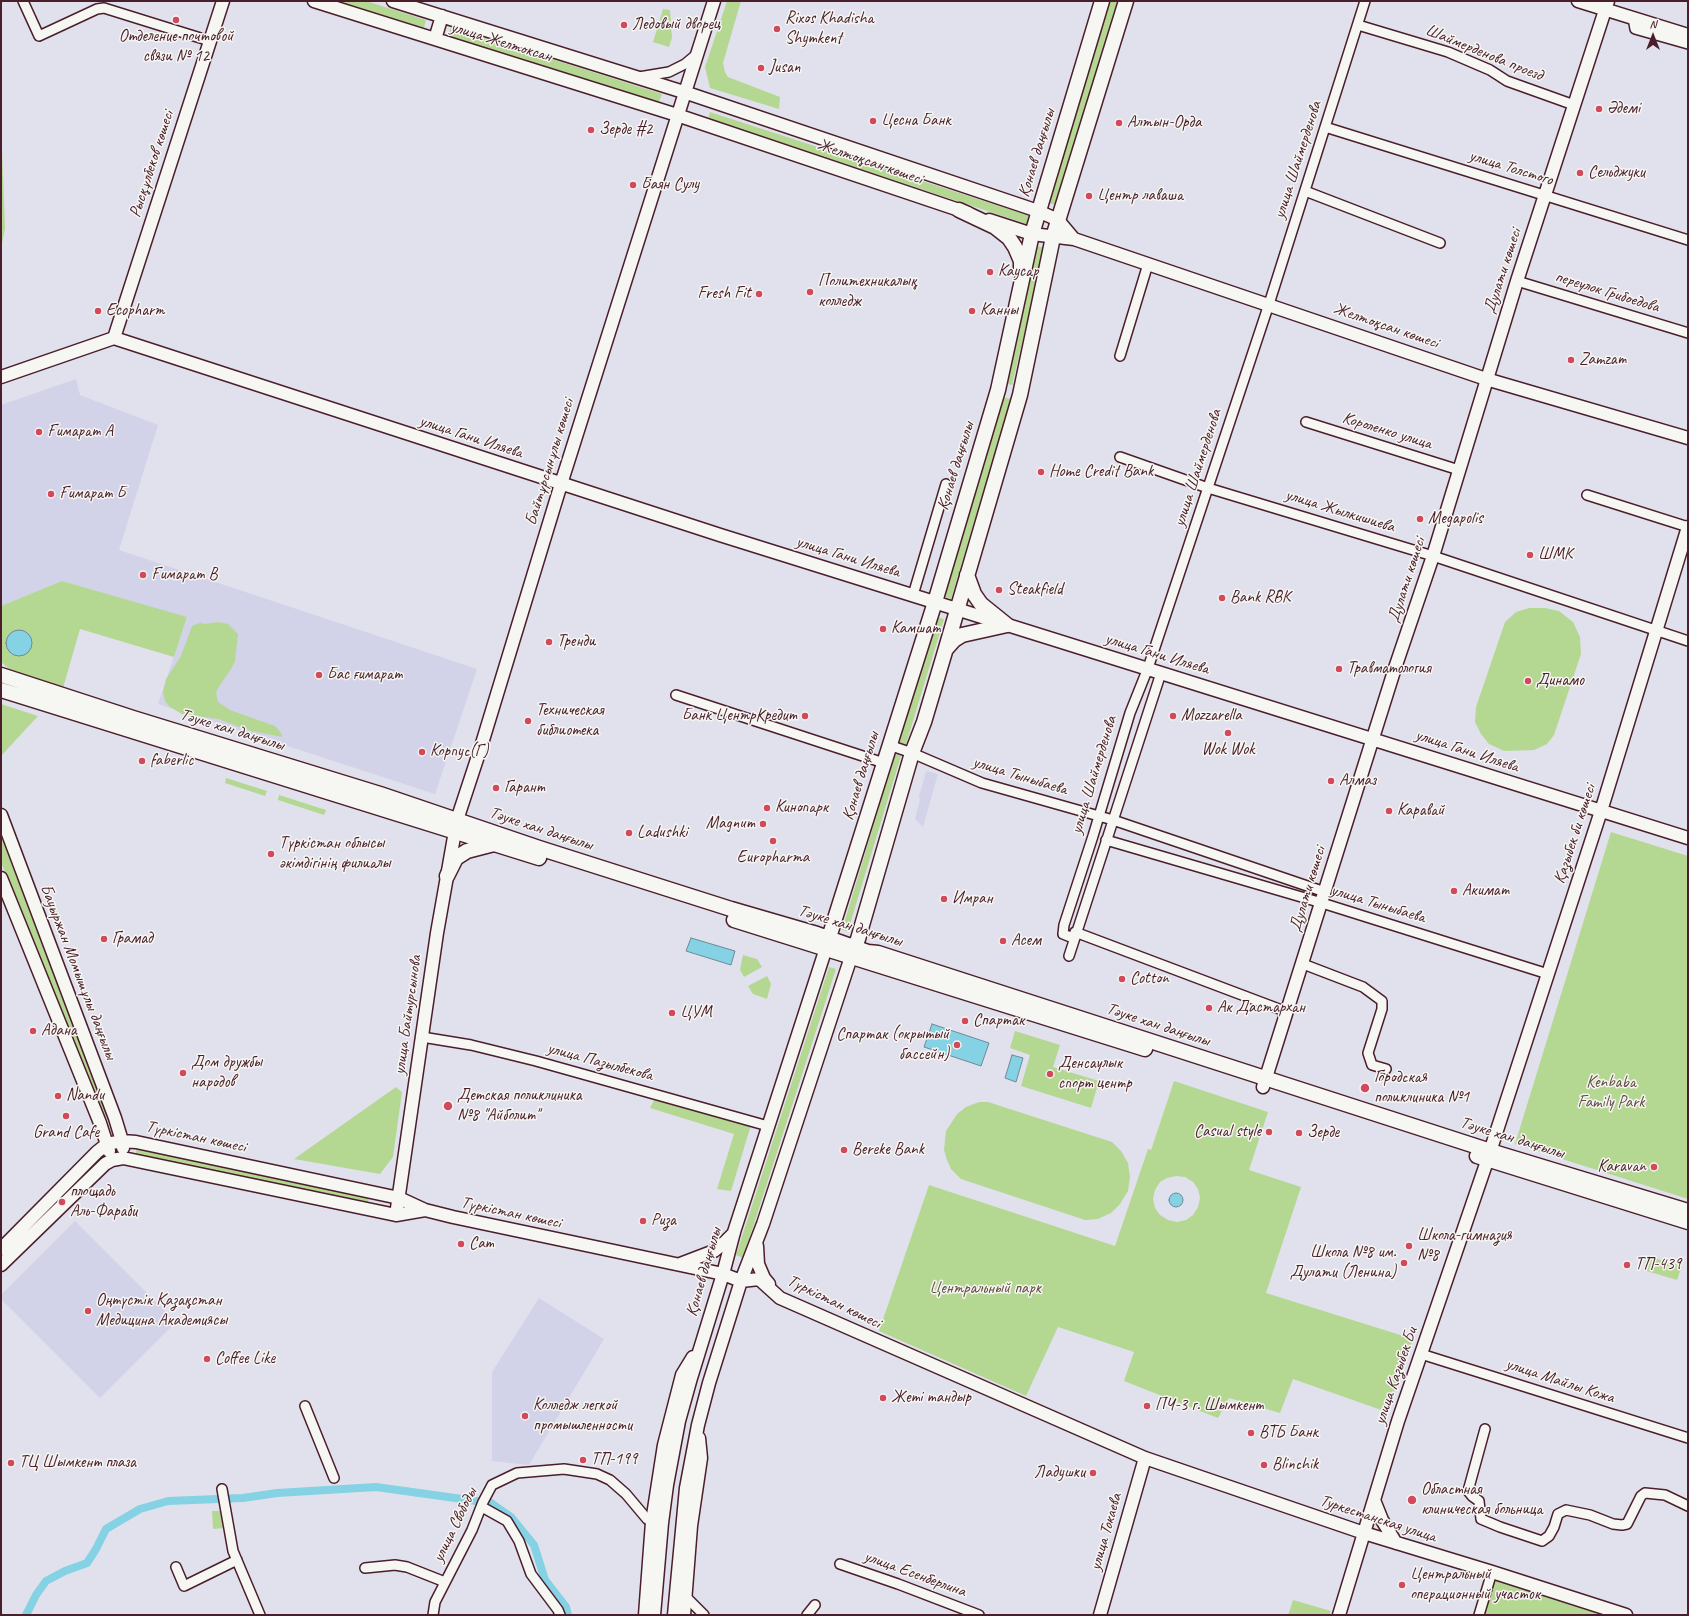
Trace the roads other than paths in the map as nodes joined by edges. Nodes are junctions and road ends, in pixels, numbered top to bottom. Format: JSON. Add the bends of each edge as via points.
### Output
{"nodes":[{"id":1,"x":23,"y":1,"type":"edge"},
{"id":2,"x":223,"y":1,"type":"edge"},
{"id":3,"x":314,"y":1,"type":"edge"},
{"id":4,"x":393,"y":1,"type":"edge"},
{"id":5,"x":714,"y":1,"type":"edge"},
{"id":6,"x":1102,"y":1,"type":"edge"},
{"id":7,"x":1126,"y":1,"type":"edge"},
{"id":8,"x":1365,"y":1,"type":"edge"},
{"id":9,"x":1578,"y":1,"type":"edge"},
{"id":10,"x":1606,"y":5,"type":"edge"},
{"id":11,"x":442,"y":16,"type":"junction"},
{"id":12,"x":1633,"y":18,"type":"junction"},
{"id":13,"x":1358,"y":25,"type":"junction"},
{"id":14,"x":1688,"y":35,"type":"edge"},
{"id":15,"x":436,"y":39,"type":"junction"},
{"id":16,"x":210,"y":41,"type":"junction"},
{"id":17,"x":1688,"y":44,"type":"edge"},
{"id":18,"x":697,"y":54,"type":"junction"},
{"id":19,"x":636,"y":77,"type":"junction"},
{"id":20,"x":685,"y":92,"type":"junction"},
{"id":21,"x":1574,"y":105,"type":"junction"},
{"id":22,"x":677,"y":115,"type":"junction"},
{"id":23,"x":1325,"y":127,"type":"junction"},
{"id":24,"x":1305,"y":190,"type":"junction"},
{"id":25,"x":1544,"y":195,"type":"junction"},
{"id":26,"x":959,"y":210,"type":"junction"},
{"id":27,"x":1038,"y":211,"type":"junction"},
{"id":28,"x":1058,"y":220,"type":"junction"},
{"id":29,"x":1032,"y":234,"type":"junction"},
{"id":30,"x":1053,"y":238,"type":"junction"},
{"id":31,"x":1074,"y":239,"type":"junction"},
{"id":32,"x":1688,"y":240,"type":"edge"},
{"id":33,"x":1440,"y":243,"type":"dead end"},
{"id":34,"x":1148,"y":264,"type":"junction"},
{"id":35,"x":1022,"y":281,"type":"junction"},
{"id":36,"x":1517,"y":281,"type":"junction"},
{"id":37,"x":1269,"y":304,"type":"junction"},
{"id":38,"x":1688,"y":333,"type":"edge"},
{"id":39,"x":114,"y":338,"type":"junction"},
{"id":40,"x":1120,"y":356,"type":"dead end"},
{"id":41,"x":1,"y":376,"type":"edge"},
{"id":42,"x":1486,"y":379,"type":"junction"},
{"id":43,"x":998,"y":390,"type":"junction"},
{"id":44,"x":1020,"y":394,"type":"junction"},
{"id":45,"x":1306,"y":422,"type":"dead end"},
{"id":46,"x":1688,"y":438,"type":"edge"},
{"id":47,"x":1120,"y":457,"type":"dead end"},
{"id":48,"x":1459,"y":470,"type":"junction"},
{"id":49,"x":561,"y":484,"type":"junction"},
{"id":50,"x":946,"y":484,"type":"dead end"},
{"id":51,"x":1208,"y":488,"type":"junction"},
{"id":52,"x":1587,"y":496,"type":"dead end"},
{"id":53,"x":1688,"y":527,"type":"edge"},
{"id":54,"x":1433,"y":556,"type":"junction"},
{"id":55,"x":967,"y":575,"type":"junction"},
{"id":56,"x":913,"y":595,"type":"junction"},
{"id":57,"x":935,"y":602,"type":"junction"},
{"id":58,"x":957,"y":609,"type":"junction"},
{"id":59,"x":1007,"y":625,"type":"junction"},
{"id":60,"x":1656,"y":630,"type":"junction"},
{"id":61,"x":1688,"y":641,"type":"edge"},
{"id":62,"x":946,"y":650,"type":"junction"},
{"id":63,"x":1148,"y":668,"type":"junction"},
{"id":64,"x":1,"y":670,"type":"edge"},
{"id":65,"x":1161,"y":673,"type":"junction"},
{"id":66,"x":7,"y":677,"type":"edge"},
{"id":67,"x":1,"y":690,"type":"edge"},
{"id":68,"x":676,"y":695,"type":"dead end"},
{"id":69,"x":1373,"y":739,"type":"junction"},
{"id":70,"x":889,"y":745,"type":"junction"},
{"id":71,"x":912,"y":753,"type":"junction"},
{"id":72,"x":884,"y":763,"type":"junction"},
{"id":73,"x":1601,"y":811,"type":"junction"},
{"id":74,"x":1,"y":815,"type":"edge"},
{"id":75,"x":1099,"y":816,"type":"junction"},
{"id":76,"x":1113,"y":820,"type":"junction"},
{"id":77,"x":456,"y":826,"type":"junction"},
{"id":78,"x":1688,"y":838,"type":"edge"},
{"id":79,"x":1106,"y":840,"type":"junction"},
{"id":80,"x":494,"y":844,"type":"junction"},
{"id":81,"x":447,"y":876,"type":"junction"},
{"id":82,"x":1,"y":878,"type":"edge"},
{"id":83,"x":1324,"y":897,"type":"junction"},
{"id":84,"x":863,"y":922,"type":"junction"},
{"id":85,"x":1074,"y":935,"type":"junction"},
{"id":86,"x":827,"y":943,"type":"junction"},
{"id":87,"x":853,"y":952,"type":"junction"},
{"id":88,"x":878,"y":953,"type":"junction"},
{"id":89,"x":1068,"y":956,"type":"dead end"},
{"id":90,"x":1303,"y":964,"type":"junction"},
{"id":91,"x":1548,"y":974,"type":"junction"},
{"id":92,"x":1287,"y":1012,"type":"junction"},
{"id":93,"x":422,"y":1037,"type":"junction"},
{"id":94,"x":1386,"y":1069,"type":"dead end"},
{"id":95,"x":1265,"y":1082,"type":"junction"},
{"id":96,"x":768,"y":1126,"type":"junction"},
{"id":97,"x":122,"y":1141,"type":"junction"},
{"id":98,"x":107,"y":1144,"type":"junction"},
{"id":99,"x":1489,"y":1155,"type":"junction"},
{"id":100,"x":118,"y":1159,"type":"junction"},
{"id":101,"x":399,"y":1198,"type":"junction"},
{"id":102,"x":425,"y":1210,"type":"junction"},
{"id":103,"x":1688,"y":1211,"type":"edge"},
{"id":104,"x":396,"y":1215,"type":"junction"},
{"id":105,"x":1688,"y":1222,"type":"edge"},
{"id":106,"x":734,"y":1232,"type":"junction"},
{"id":107,"x":757,"y":1241,"type":"junction"},
{"id":108,"x":1,"y":1249,"type":"edge"},
{"id":109,"x":679,"y":1264,"type":"junction"},
{"id":110,"x":1,"y":1265,"type":"edge"},
{"id":111,"x":723,"y":1274,"type":"junction"},
{"id":112,"x":741,"y":1281,"type":"junction"},
{"id":113,"x":780,"y":1298,"type":"junction"},
{"id":114,"x":701,"y":1346,"type":"junction"},
{"id":115,"x":1421,"y":1354,"type":"junction"},
{"id":116,"x":305,"y":1406,"type":"dead end"},
{"id":117,"x":698,"y":1425,"type":"junction"},
{"id":118,"x":1485,"y":1429,"type":"dead end"},
{"id":119,"x":676,"y":1435,"type":"junction"},
{"id":120,"x":1688,"y":1438,"type":"edge"},
{"id":121,"x":664,"y":1445,"type":"junction"},
{"id":122,"x":1144,"y":1458,"type":"junction"},
{"id":123,"x":334,"y":1478,"type":"dead end"},
{"id":124,"x":222,"y":1489,"type":"dead end"},
{"id":125,"x":1374,"y":1500,"type":"junction"},
{"id":126,"x":1688,"y":1506,"type":"edge"},
{"id":127,"x":482,"y":1507,"type":"junction"},
{"id":128,"x":652,"y":1522,"type":"junction"},
{"id":129,"x":1364,"y":1533,"type":"junction"},
{"id":130,"x":1396,"y":1543,"type":"junction"},
{"id":131,"x":237,"y":1560,"type":"junction"},
{"id":132,"x":840,"y":1564,"type":"dead end"},
{"id":133,"x":176,"y":1567,"type":"dead end"},
{"id":134,"x":365,"y":1568,"type":"dead end"},
{"id":135,"x":1492,"y":1572,"type":"junction"},
{"id":136,"x":443,"y":1586,"type":"junction"},
{"id":137,"x":686,"y":1596,"type":"junction"},
{"id":138,"x":815,"y":1605,"type":"dead end"},
{"id":139,"x":260,"y":1615,"type":"edge"},
{"id":140,"x":433,"y":1615,"type":"edge"},
{"id":141,"x":560,"y":1615,"type":"edge"},
{"id":142,"x":645,"y":1615,"type":"edge"},
{"id":143,"x":654,"y":1615,"type":"edge"},
{"id":144,"x":674,"y":1615,"type":"edge"},
{"id":145,"x":684,"y":1615,"type":"edge"},
{"id":146,"x":704,"y":1615,"type":"edge"},
{"id":147,"x":806,"y":1615,"type":"edge"},
{"id":148,"x":979,"y":1615,"type":"edge"},
{"id":149,"x":1100,"y":1615,"type":"edge"},
{"id":150,"x":1339,"y":1615,"type":"edge"},
{"id":151,"x":1479,"y":1615,"type":"edge"},
{"id":152,"x":1626,"y":1615,"type":"edge"}],
"edges":[{"from":1,"to":16,"type":"street","via":[[39,36],[104,8]]},
{"from":2,"to":16,"type":"main road","name":"Рысқұлбеков көшесі"},
{"from":3,"to":15,"type":"main road","name":"улица Желтоксан"},
{"from":4,"to":11,"type":"main road","name":"улица Желтоксан"},
{"from":5,"to":18,"type":"main road"},
{"from":6,"to":27,"type":"main road","name":"Қонаев даңғылы"},
{"from":7,"to":28,"type":"main road"},
{"from":8,"to":13,"type":"street","name":"улица Шаймерденова"},
{"from":9,"to":10,"type":"main road"},
{"from":10,"to":12,"type":"main road"},
{"from":10,"to":21,"type":"main road","name":"Дулати көшесі"},
{"from":11,"to":15,"type":"main road"},
{"from":11,"to":19,"type":"main road","name":"улица Желтоксан"},
{"from":12,"to":14,"type":"main road"},
{"from":12,"to":17,"type":"street","via":[[1635,29]]},
{"from":13,"to":21,"type":"street","name":"Шаймерденова проезд","via":[[1448,52],[1490,70],[1507,81]]},
{"from":13,"to":23,"type":"street","name":"улица Шаймерденова"},
{"from":15,"to":22,"type":"main road","name":"улица Желтоксан"},
{"from":16,"to":39,"type":"main road","name":"Рысқұлбеков көшесі"},
{"from":18,"to":19,"type":"street","via":[[669,72]]},
{"from":18,"to":20,"type":"main road"},
{"from":19,"to":20,"type":"main road","name":"улица Желтоксан"},
{"from":20,"to":22,"type":"main road"},
{"from":20,"to":27,"type":"main road","name":"Желтоқсан көшесі"},
{"from":21,"to":25,"type":"main road","name":"Дулати көшесі"},
{"from":22,"to":26,"type":"main road","name":"Желтоқсан көшесі"},
{"from":22,"to":49,"type":"main road","name":"Байтұрсынұлы көшесі"},
{"from":23,"to":24,"type":"street","name":"улица Шаймерденова"},
{"from":23,"to":25,"type":"street","name":"улица Толстого"},
{"from":24,"to":33,"type":"street"},
{"from":24,"to":37,"type":"street","name":"улица Шаймерденова"},
{"from":25,"to":32,"type":"street","name":"улица Толстого"},
{"from":25,"to":36,"type":"main road","name":"Дулати көшесі"},
{"from":26,"to":29,"type":"main road","name":"Желтоқсан көшесі"},
{"from":26,"to":35,"type":"main road","via":[[994,227],[1009,238],[1021,261]]},
{"from":27,"to":28,"type":"main road","name":"Желтоқсан көшесі"},
{"from":27,"to":29,"type":"main road","name":"Қонаев даңғылы"},
{"from":28,"to":30,"type":"main road"},
{"from":28,"to":31,"type":"main road"},
{"from":29,"to":30,"type":"main road","name":"Желтоқсан көшесі"},
{"from":29,"to":35,"type":"main road","name":"Қонаев даңғылы"},
{"from":30,"to":31,"type":"main road"},
{"from":30,"to":44,"type":"main road"},
{"from":31,"to":34,"type":"main road","name":"Желтоқсан көшесі"},
{"from":34,"to":37,"type":"main road","name":"Желтоқсан көшесі"},
{"from":34,"to":40,"type":"street"},
{"from":35,"to":43,"type":"main road","name":"Қонаев даңғылы"},
{"from":36,"to":38,"type":"street","name":"переулок Грибоедова"},
{"from":36,"to":42,"type":"main road","name":"Дулати көшесі"},
{"from":37,"to":42,"type":"main road","name":"Желтоқсан көшесі"},
{"from":37,"to":51,"type":"street","name":"улица Шаймерденова"},
{"from":39,"to":41,"type":"main road"},
{"from":39,"to":49,"type":"main road","name":"улица Гани Иляева"},
{"from":42,"to":46,"type":"main road","name":"Желтоқсан көшесі"},
{"from":42,"to":48,"type":"main road","name":"Дулати көшесі"},
{"from":43,"to":44,"type":"main road"},
{"from":43,"to":57,"type":"main road","name":"Қонаев даңғылы"},
{"from":44,"to":55,"type":"main road"},
{"from":45,"to":48,"type":"street","name":"Короленко улица"},
{"from":47,"to":51,"type":"street","name":"улица Жылкишиева"},
{"from":48,"to":54,"type":"main road","name":"Дулати көшесі"},
{"from":49,"to":56,"type":"main road","name":"улица Гани Иляева"},
{"from":49,"to":77,"type":"main road","name":"Байтұрсынұлы көшесі"},
{"from":50,"to":56,"type":"street"},
{"from":51,"to":54,"type":"street","name":"улица Жылкишиева"},
{"from":51,"to":63,"type":"street","name":"улица Шаймерденова"},
{"from":52,"to":53,"type":"street"},
{"from":53,"to":60,"type":"main road","name":"Қазыбек би көшесі"},
{"from":54,"to":60,"type":"street","name":"улица Жылкишиева"},
{"from":54,"to":69,"type":"main road","name":"Дулати көшесі"},
{"from":55,"to":58,"type":"main road"},
{"from":55,"to":59,"type":"main road","via":[[980,604]]},
{"from":56,"to":57,"type":"main road","name":"улица Гани Иляева"},
{"from":57,"to":58,"type":"main road","name":"улица Гани Иляева"},
{"from":57,"to":70,"type":"main road","name":"Қонаев даңғылы"},
{"from":58,"to":59,"type":"main road","name":"улица Гани Иляева"},
{"from":58,"to":62,"type":"main road"},
{"from":59,"to":62,"type":"main road","via":[[962,635]]},
{"from":59,"to":63,"type":"main road","name":"улица Гани Иляева"},
{"from":60,"to":61,"type":"street","name":"улица Жылкишиева"},
{"from":60,"to":73,"type":"main road","name":"Қазыбек би көшесі"},
{"from":62,"to":71,"type":"main road"},
{"from":63,"to":65,"type":"main road","name":"улица Гани Иляева"},
{"from":63,"to":75,"type":"street","name":"улица Шаймерденова","via":[[1130,713]]},
{"from":64,"to":66,"type":"main road","name":"Тәуке хан даңғылы"},
{"from":65,"to":69,"type":"main road","name":"улица Гани Иляева"},
{"from":65,"to":76,"type":"street","name":"улица Шаймерденова"},
{"from":66,"to":77,"type":"main road","name":"Тәуке хан даңғылы","via":[[380,794]]},
{"from":67,"to":77,"type":"main road","name":"Тәуке хан даңғылы"},
{"from":68,"to":72,"type":"street"},
{"from":69,"to":73,"type":"main road","name":"улица Гани Иляева"},
{"from":69,"to":83,"type":"main road","name":"Дулати көшесі"},
{"from":70,"to":71,"type":"street","name":"улица Тыныбаева"},
{"from":70,"to":72,"type":"main road","name":"Қонаев даңғылы"},
{"from":71,"to":75,"type":"street","name":"улица Тыныбаева","via":[[982,783]]},
{"from":71,"to":84,"type":"main road"},
{"from":72,"to":86,"type":"main road","name":"Қонаев даңғылы"},
{"from":73,"to":78,"type":"main road","name":"улица Гани Иляева"},
{"from":73,"to":91,"type":"main road","name":"Қазыбек би көшесі"},
{"from":74,"to":97,"type":"main road","name":"Бауыржан Момышұлы даңғылы"},
{"from":75,"to":76,"type":"street","name":"улица Тыныбаева"},
{"from":75,"to":85,"type":"street","name":"улица Шаймерденова","via":[[1064,925],[1063,934]]},
{"from":76,"to":79,"type":"street","name":"улица Шаймерденова"},
{"from":76,"to":83,"type":"street","name":"улица Тыныбаева"},
{"from":77,"to":80,"type":"main road","name":"Тәуке хан даңғылы"},
{"from":77,"to":81,"type":"main road","name":"улица Байтурсынова"},
{"from":77,"to":86,"type":"main road","name":"Тәуке хан даңғылы","via":[[554,853]]},
{"from":79,"to":83,"type":"street","name":"улица Тыныбаева"},
{"from":79,"to":85,"type":"street","name":"улица Шаймерденова"},
{"from":80,"to":81,"type":"main road","via":[[467,851],[456,858]]},
{"from":80,"to":86,"type":"main road","name":"Тәуке хан даңғылы"},
{"from":81,"to":93,"type":"main road","name":"улица Байтурсынова"},
{"from":82,"to":98,"type":"main road","name":"Бауыржан Момышұлы даңғылы"},
{"from":83,"to":90,"type":"main road","name":"Дулати көшесі"},
{"from":83,"to":91,"type":"street","name":"улица Тыныбаева"},
{"from":84,"to":87,"type":"main road"},
{"from":84,"to":88,"type":"main road","via":[[865,941],[869,948]]},
{"from":85,"to":89,"type":"street","name":"улица Шаймерденова"},
{"from":85,"to":92,"type":"street"},
{"from":86,"to":87,"type":"main road","name":"Тәуке хан даңғылы"},
{"from":86,"to":96,"type":"main road","name":"Қонаев даңғылы"},
{"from":87,"to":88,"type":"main road","name":"Тәуке хан даңғылы"},
{"from":87,"to":95,"type":"main road","name":"Тәуке хан даңғылы"},
{"from":87,"to":107,"type":"main road"},
{"from":88,"to":95,"type":"main road","name":"Тәуке хан даңғылы"},
{"from":90,"to":92,"type":"main road","name":"Дулати көшесі"},
{"from":90,"to":94,"type":"street","via":[[1363,987],[1382,1001],[1382,1009],[1368,1053],[1372,1065]]},
{"from":91,"to":99,"type":"main road","name":"Қазыбек би көшесі"},
{"from":92,"to":95,"type":"main road","name":"Дулати көшесі"},
{"from":93,"to":96,"type":"street","name":"улица Пазылбекова","via":[[470,1045],[536,1061]]},
{"from":93,"to":101,"type":"main road","name":"улица Байтурсынова"},
{"from":95,"to":99,"type":"main road","name":"Тәуке хан даңғылы"},
{"from":96,"to":106,"type":"main road","name":"Қонаев даңғылы"},
{"from":97,"to":98,"type":"main road"},
{"from":97,"to":100,"type":"main road"},
{"from":97,"to":101,"type":"main road","name":"Түркістан көшесі"},
{"from":98,"to":100,"type":"main road","name":"Бауыржан Момышұлы даңғылы"},
{"from":98,"to":108,"type":"main road"},
{"from":99,"to":103,"type":"main road","name":"Тәуке хан даңғылы"},
{"from":99,"to":105,"type":"main road","name":"Тәуке хан даңғылы"},
{"from":99,"to":115,"type":"main road","name":"улица Казыбек Би"},
{"from":100,"to":104,"type":"main road","name":"Түркістан көшесі"},
{"from":100,"to":110,"type":"main road","via":[[105,1164]]},
{"from":101,"to":102,"type":"main road","name":"Түркістан көшесі"},
{"from":101,"to":104,"type":"main road","name":"улица Байтурсынова"},
{"from":102,"to":104,"type":"main road","name":"Түркістан көшесі"},
{"from":102,"to":109,"type":"main road","name":"Түркістан көшесі"},
{"from":106,"to":109,"type":"main road","via":[[714,1251]]},
{"from":106,"to":111,"type":"main road","name":"Қонаев даңғылы"},
{"from":107,"to":112,"type":"main road"},
{"from":107,"to":113,"type":"main road","via":[[758,1264],[764,1278]]},
{"from":109,"to":111,"type":"main road","name":"Түркістан көшесі"},
{"from":111,"to":112,"type":"main road","name":"Түркістан көшесі"},
{"from":111,"to":114,"type":"main road","name":"Қонаев даңғылы"},
{"from":112,"to":113,"type":"main road","name":"Түркістан көшесі","via":[[759,1279]]},
{"from":112,"to":117,"type":"main road"},
{"from":113,"to":122,"type":"main road","name":"Түркістан көшесі"},
{"from":114,"to":119,"type":"main road","name":"Қонаев даңғылы"},
{"from":114,"to":121,"type":"main road","via":[[682,1375]]},
{"from":115,"to":120,"type":"street","name":"улица Майлы Кожа"},
{"from":115,"to":125,"type":"main road","name":"улица Казыбек Би"},
{"from":116,"to":123,"type":"street"},
{"from":117,"to":137,"type":"main road","via":[[701,1458],[691,1526]]},
{"from":117,"to":144,"type":"main road","via":[[686,1488]]},
{"from":118,"to":126,"type":"street","via":[[1468,1491],[1478,1501],[1481,1519],[1500,1528],[1542,1541],[1549,1536],[1558,1514],[1566,1510],[1622,1526],[1627,1524],[1645,1493],[1665,1495]]},
{"from":119,"to":121,"type":"main road"},
{"from":119,"to":143,"type":"main road","name":"Қонаев даңғылы","via":[[662,1523]]},
{"from":121,"to":128,"type":"main road"},
{"from":122,"to":129,"type":"main road","name":"Туркестанская улица"},
{"from":122,"to":149,"type":"main road","name":"улица Токаева"},
{"from":124,"to":131,"type":"street","via":[[233,1551]]},
{"from":125,"to":129,"type":"main road","name":"улица Казыбек Би"},
{"from":125,"to":130,"type":"main road"},
{"from":127,"to":128,"type":"street","name":"улица Свободы","via":[[492,1485],[517,1473],[564,1470],[598,1474],[610,1480]]},
{"from":127,"to":136,"type":"street","name":"улица Свободы"},
{"from":127,"to":141,"type":"street","via":[[507,1521],[519,1541],[531,1574]]},
{"from":128,"to":142,"type":"main road"},
{"from":129,"to":130,"type":"main road","name":"Туркестанская улица"},
{"from":129,"to":150,"type":"main road","name":"улица Казыбек Би"},
{"from":130,"to":135,"type":"main road","name":"Туркестанская улица"},
{"from":131,"to":133,"type":"street","via":[[184,1586]]},
{"from":131,"to":139,"type":"street"},
{"from":132,"to":148,"type":"street","name":"улица Есенберлина"},
{"from":134,"to":136,"type":"street","via":[[395,1565],[406,1567],[445,1582]]},
{"from":135,"to":151,"type":"street"},
{"from":135,"to":152,"type":"main road","name":"Туркестанская улица"},
{"from":136,"to":140,"type":"street","name":"улица Свободы","via":[[435,1602]]},
{"from":137,"to":145,"type":"main road"},
{"from":137,"to":146,"type":"street"},
{"from":138,"to":147,"type":"street"}]}
